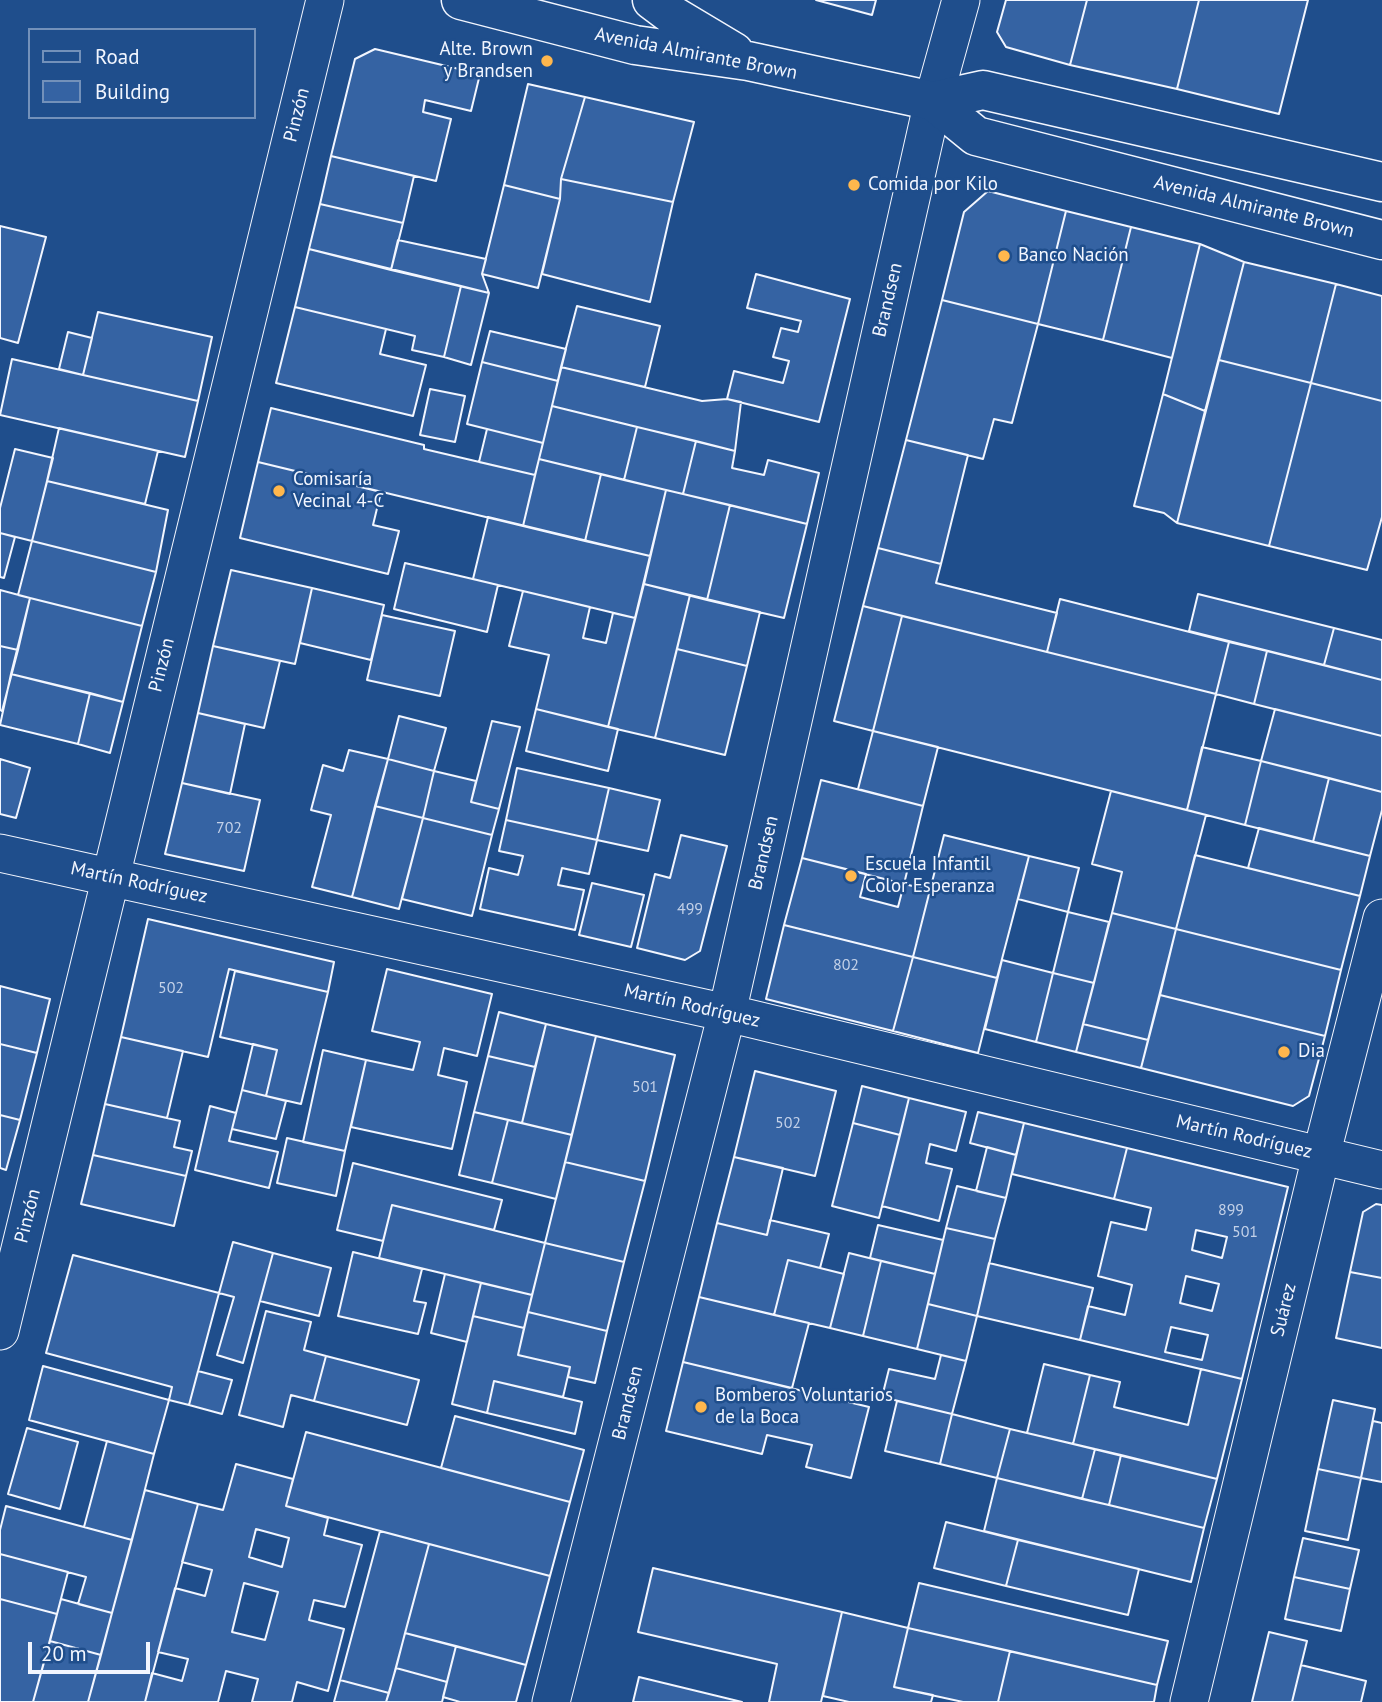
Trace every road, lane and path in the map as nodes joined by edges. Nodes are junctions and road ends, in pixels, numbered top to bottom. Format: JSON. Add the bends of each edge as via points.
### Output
{"nodes":[{"id":1,"x":325,"y":0,"type":"edge"},
{"id":2,"x":461,"y":0,"type":"edge"},
{"id":3,"x":652,"y":0,"type":"edge"},
{"id":4,"x":961,"y":0,"type":"edge"},
{"id":5,"x":748,"y":61,"type":"junction"},
{"id":6,"x":933,"y":102,"type":"junction"},
{"id":7,"x":1382,"y":182,"type":"edge"},
{"id":8,"x":1382,"y":240,"type":"edge"},
{"id":9,"x":0,"y":853,"type":"edge"},
{"id":10,"x":110,"y":877,"type":"junction"},
{"id":11,"x":1382,"y":918,"type":"edge"},
{"id":12,"x":727,"y":1013,"type":"junction"},
{"id":13,"x":1321,"y":1156,"type":"junction"},
{"id":14,"x":1382,"y":1170,"type":"edge"},
{"id":15,"x":0,"y":1331,"type":"edge"},
{"id":16,"x":551,"y":1702,"type":"edge"},
{"id":17,"x":1189,"y":1702,"type":"edge"}],
"edges":[{"from":1,"to":10,"type":"street","name":"Pinzón"},
{"from":2,"to":5,"type":"main road","name":"Avenida Almirante Brown","via":[[635,45]]},
{"from":3,"to":5,"type":"main road"},
{"from":4,"to":6,"type":"street","name":"Brandsen"},
{"from":5,"to":6,"type":"main road","name":"Avenida Almirante Brown"},
{"from":6,"to":7,"type":"main road","name":"Avenida Almirante Brown","via":[[983,90]]},
{"from":6,"to":8,"type":"main road","name":"Avenida Almirante Brown","via":[[976,136]]},
{"from":6,"to":12,"type":"street","name":"Brandsen"},
{"from":9,"to":10,"type":"street","name":"Martín Rodríguez"},
{"from":10,"to":12,"type":"street","name":"Martín Rodríguez"},
{"from":10,"to":15,"type":"street","name":"Pinzón"},
{"from":11,"to":13,"type":"street","name":"Suárez"},
{"from":12,"to":13,"type":"street","name":"Martín Rodríguez"},
{"from":12,"to":16,"type":"street","name":"Brandsen"},
{"from":13,"to":14,"type":"street","name":"Martín Rodríguez"},
{"from":13,"to":17,"type":"street","name":"Suárez"}]}
